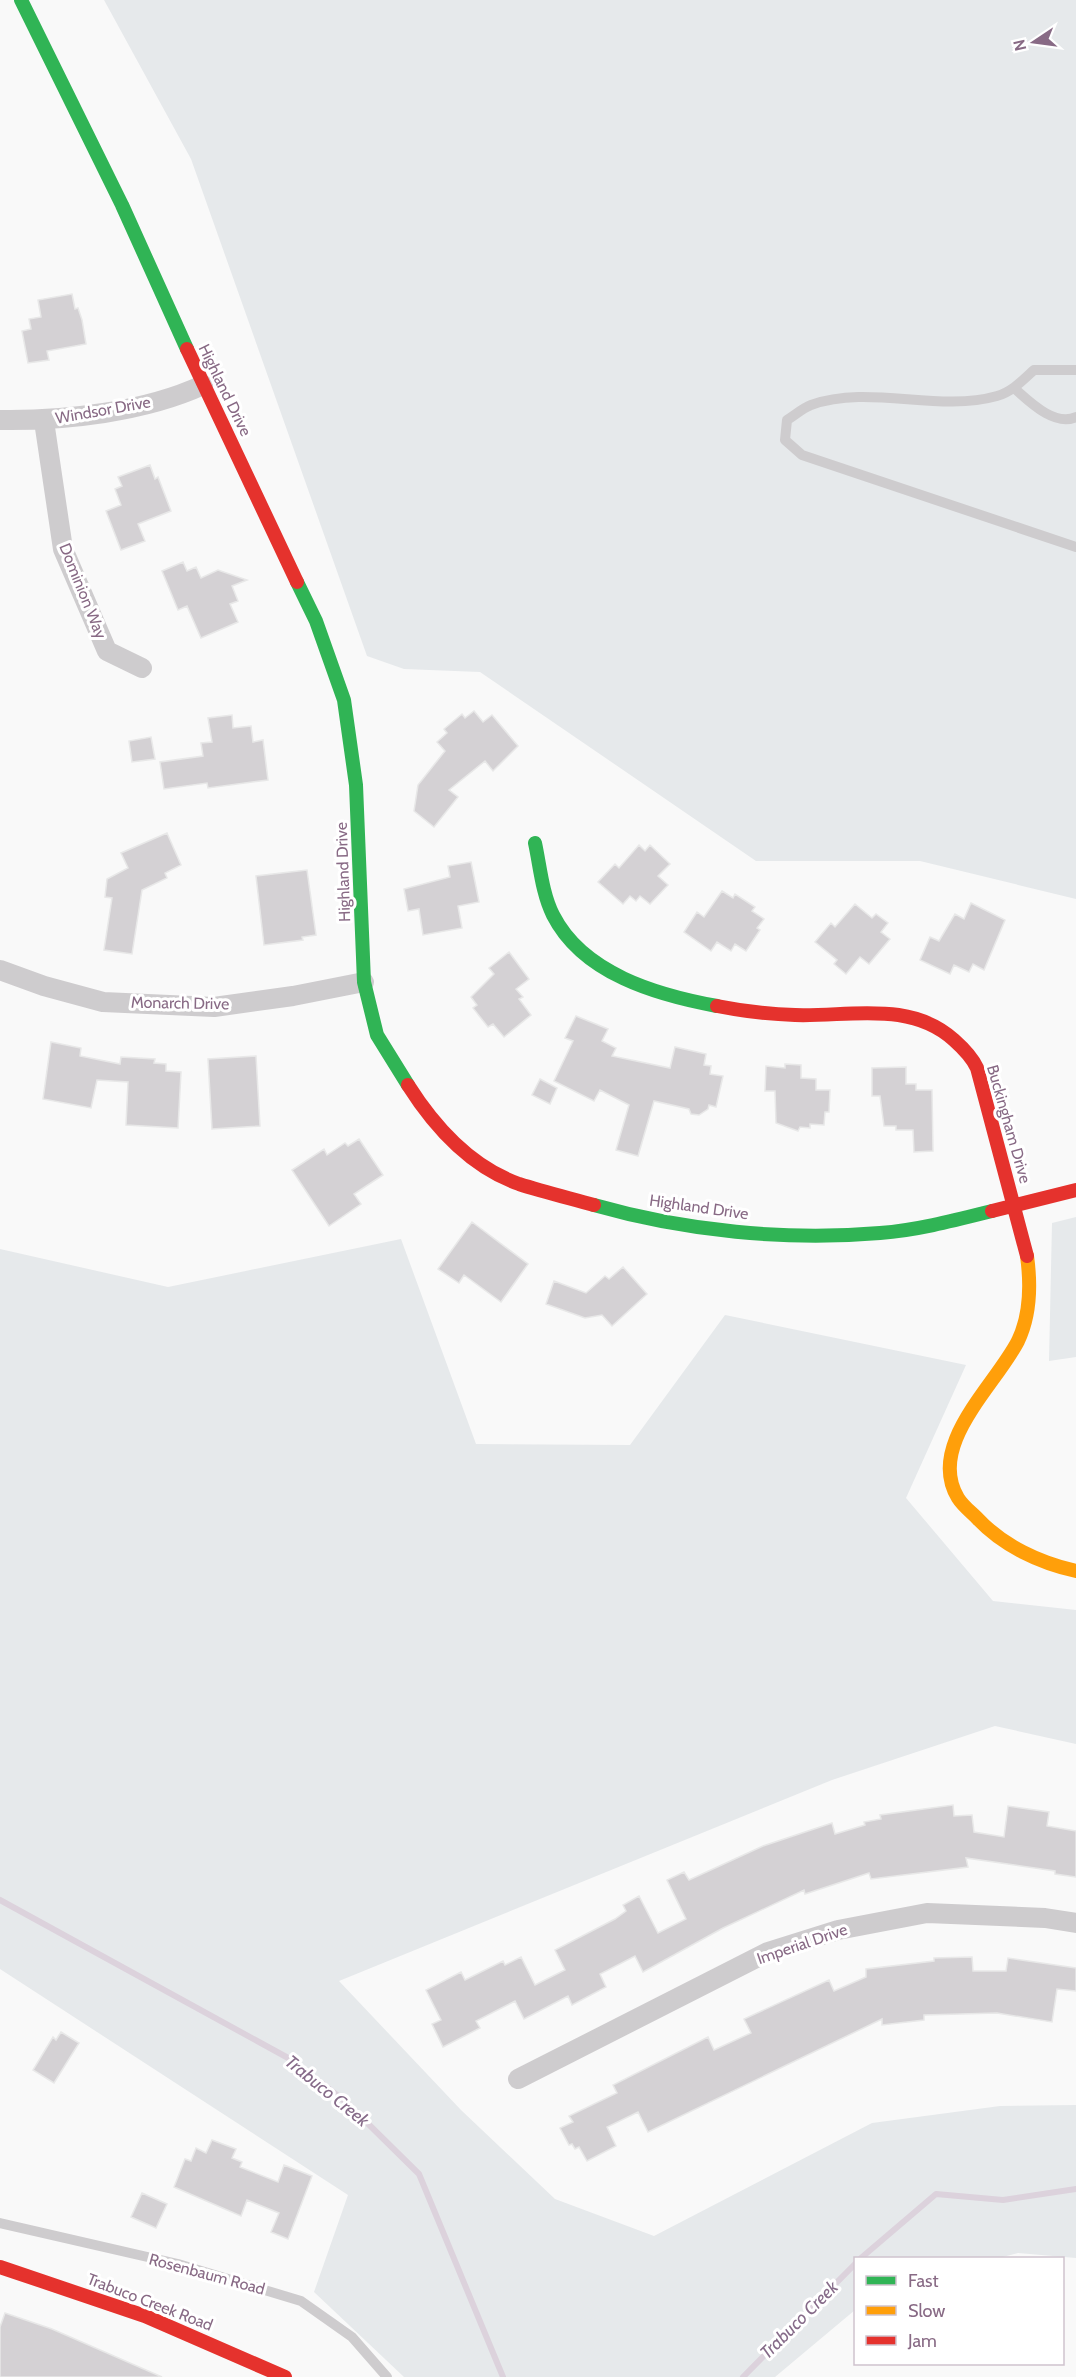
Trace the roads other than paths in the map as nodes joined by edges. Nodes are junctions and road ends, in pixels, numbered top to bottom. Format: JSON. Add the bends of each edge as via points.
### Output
{"nodes":[{"id":1,"x":21,"y":0,"type":"edge"},
{"id":2,"x":1076,"y":370,"type":"edge"},
{"id":3,"x":203,"y":385,"type":"junction"},
{"id":4,"x":1014,"y":388,"type":"junction"},
{"id":5,"x":1076,"y":417,"type":"edge"},
{"id":6,"x":0,"y":420,"type":"edge"},
{"id":7,"x":44,"y":421,"type":"junction"},
{"id":8,"x":1076,"y":547,"type":"edge"},
{"id":9,"x":142,"y":668,"type":"dead end"},
{"id":10,"x":535,"y":843,"type":"dead end"},
{"id":11,"x":0,"y":970,"type":"edge"},
{"id":12,"x":364,"y":982,"type":"junction"},
{"id":13,"x":1076,"y":1190,"type":"edge"},
{"id":14,"x":1017,"y":1207,"type":"junction"},
{"id":15,"x":1076,"y":1571,"type":"edge"},
{"id":16,"x":1076,"y":1923,"type":"edge"},
{"id":17,"x":518,"y":2079,"type":"dead end"},
{"id":18,"x":0,"y":2223,"type":"edge"},
{"id":19,"x":0,"y":2267,"type":"edge"},
{"id":20,"x":285,"y":2377,"type":"edge"},
{"id":21,"x":387,"y":2377,"type":"edge"}],
"edges":[{"from":1,"to":3,"type":"street","name":"Highland Drive","via":[[122,205]]},
{"from":2,"to":4,"type":"lane","via":[[1034,370]]},
{"from":3,"to":7,"type":"street","name":"Windsor Drive","via":[[180,395]]},
{"from":3,"to":12,"type":"street","name":"Highland Drive","via":[[316,621],[344,700],[356,785]]},
{"from":4,"to":5,"type":"lane","via":[[1051,416],[1071,420]]},
{"from":4,"to":8,"type":"lane","via":[[997,396],[954,401],[838,398],[809,406],[788,420],[785,440],[802,455]]},
{"from":6,"to":7,"type":"street","name":"Windsor Drive"},
{"from":7,"to":9,"type":"street","name":"Dominion Way","via":[[63,549],[107,651]]},
{"from":10,"to":14,"type":"street","name":"Buckingham Drive","via":[[552,916],[577,951],[612,974],[658,993],[714,1006],[795,1015],[878,1011],[915,1017],[949,1032],[975,1064],[991,1107]]},
{"from":11,"to":12,"type":"street","name":"Monarch Drive","via":[[103,1002],[214,1007]]},
{"from":12,"to":14,"type":"street","name":"Highland Drive","via":[[377,1035],[428,1115],[469,1156],[517,1183],[623,1213],[724,1230],[813,1236],[881,1233]]},
{"from":13,"to":14,"type":"street","name":"Highland Drive"},
{"from":14,"to":15,"type":"street","name":"Buckingham Drive","via":[[1029,1263],[1028,1311],[1016,1348],[955,1436],[948,1457],[948,1480],[956,1499],[969,1514],[1010,1547],[1056,1568]]},
{"from":16,"to":17,"type":"street","name":"Imperial Drive","via":[[927,1913],[838,1930],[768,1952]]},
{"from":18,"to":21,"type":"lane","name":"Rosenbaum Road","via":[[178,2264],[301,2301],[352,2337]]},
{"from":19,"to":20,"type":"street","name":"Trabuco Creek Road","via":[[101,2298]]}]}
